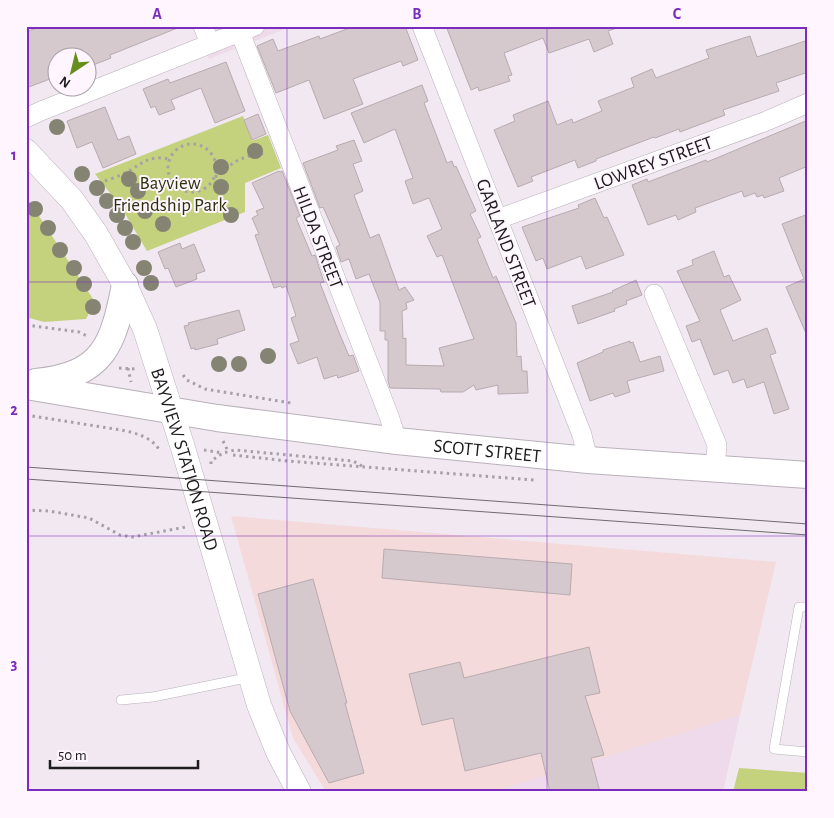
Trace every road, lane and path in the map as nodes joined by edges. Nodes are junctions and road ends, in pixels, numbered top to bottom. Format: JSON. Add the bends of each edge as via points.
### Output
{"nodes":[{"id":1,"x":203,"y":26,"type":"edge"},
{"id":2,"x":422,"y":26,"type":"edge"},
{"id":3,"x":247,"y":29,"type":"edge"},
{"id":4,"x":210,"y":44,"type":"junction"},
{"id":5,"x":808,"y":103,"type":"edge"},
{"id":6,"x":26,"y":118,"type":"edge"},
{"id":7,"x":285,"y":149,"type":"junction"},
{"id":8,"x":26,"y":151,"type":"edge"},
{"id":9,"x":169,"y":159,"type":"junction"},
{"id":10,"x":214,"y":177,"type":"junction"},
{"id":11,"x":99,"y":183,"type":"dead end"},
{"id":12,"x":498,"y":219,"type":"junction"},
{"id":13,"x":125,"y":285,"type":"junction"},
{"id":14,"x":654,"y":294,"type":"dead end"},
{"id":15,"x":26,"y":325,"type":"edge"},
{"id":16,"x":90,"y":338,"type":"dead end"},
{"id":17,"x":180,"y":371,"type":"dead end"},
{"id":18,"x":26,"y":384,"type":"edge"},
{"id":19,"x":300,"y":404,"type":"dead end"},
{"id":20,"x":170,"y":410,"type":"junction"},
{"id":21,"x":26,"y":414,"type":"edge"},
{"id":22,"x":397,"y":441,"type":"junction"},
{"id":23,"x":157,"y":445,"type":"dead end"},
{"id":24,"x":233,"y":455,"type":"dead end"},
{"id":25,"x":588,"y":460,"type":"junction"},
{"id":26,"x":210,"y":467,"type":"dead end"},
{"id":27,"x":714,"y":468,"type":"junction"},
{"id":28,"x":808,"y":474,"type":"edge"},
{"id":29,"x":26,"y":510,"type":"edge"},
{"id":30,"x":204,"y":524,"type":"junction"},
{"id":31,"x":808,"y":607,"type":"edge"},
{"id":32,"x":251,"y":677,"type":"junction"},
{"id":33,"x":121,"y":700,"type":"dead end"},
{"id":34,"x":808,"y":752,"type":"edge"},
{"id":35,"x":298,"y":792,"type":"edge"}],
"edges":[{"from":1,"to":4,"type":"street"},
{"from":2,"to":12,"type":"street","name":"GARLAND STREET"},
{"from":3,"to":4,"type":"street"},
{"from":3,"to":7,"type":"street","name":"HILDA STREET"},
{"from":4,"to":6,"type":"street"},
{"from":5,"to":12,"type":"street","name":"LOWREY STREET"},
{"from":7,"to":10,"type":"path","via":[[235,161]]},
{"from":7,"to":22,"type":"street","name":"HILDA STREET"},
{"from":8,"to":13,"type":"street","name":"BAYVIEW STATION ROAD","via":[[80,212]]},
{"from":9,"to":10,"type":"path","via":[[169,176],[179,189],[187,192],[203,190]]},
{"from":9,"to":10,"type":"path","via":[[180,147],[196,144],[211,153],[216,169]]},
{"from":9,"to":11,"type":"path","via":[[150,158]]},
{"from":12,"to":25,"type":"street","name":"GARLAND STREET","via":[[582,435]]},
{"from":13,"to":18,"type":"main road","via":[[116,328],[106,349],[75,373]]},
{"from":13,"to":20,"type":"street","name":"BAYVIEW STATION ROAD","via":[[145,329]]},
{"from":14,"to":27,"type":"street","via":[[717,445]]},
{"from":15,"to":16,"type":"path","via":[[79,332]]},
{"from":17,"to":19,"type":"path","via":[[187,380],[205,389]]},
{"from":18,"to":20,"type":"main road","name":"SCOTT STREET"},
{"from":20,"to":22,"type":"main road","name":"SCOTT STREET"},
{"from":20,"to":30,"type":"street","name":"BAYVIEW STATION ROAD"},
{"from":21,"to":23,"type":"path","via":[[121,430]]},
{"from":22,"to":25,"type":"main road","name":"SCOTT STREET"},
{"from":24,"to":26,"type":"path","via":[[365,467],[353,460],[234,450],[216,456]]},
{"from":25,"to":27,"type":"main road","name":"SCOTT STREET"},
{"from":27,"to":28,"type":"main road","name":"SCOTT STREET"},
{"from":29,"to":30,"type":"path","via":[[89,518],[132,537]]},
{"from":30,"to":32,"type":"street","name":"BAYVIEW STATION ROAD"},
{"from":31,"to":34,"type":"lane","via":[[799,607],[774,749]]},
{"from":32,"to":33,"type":"lane","via":[[153,697]]},
{"from":32,"to":35,"type":"street","name":"BAYVIEW STATION ROAD","via":[[269,731]]}]}
